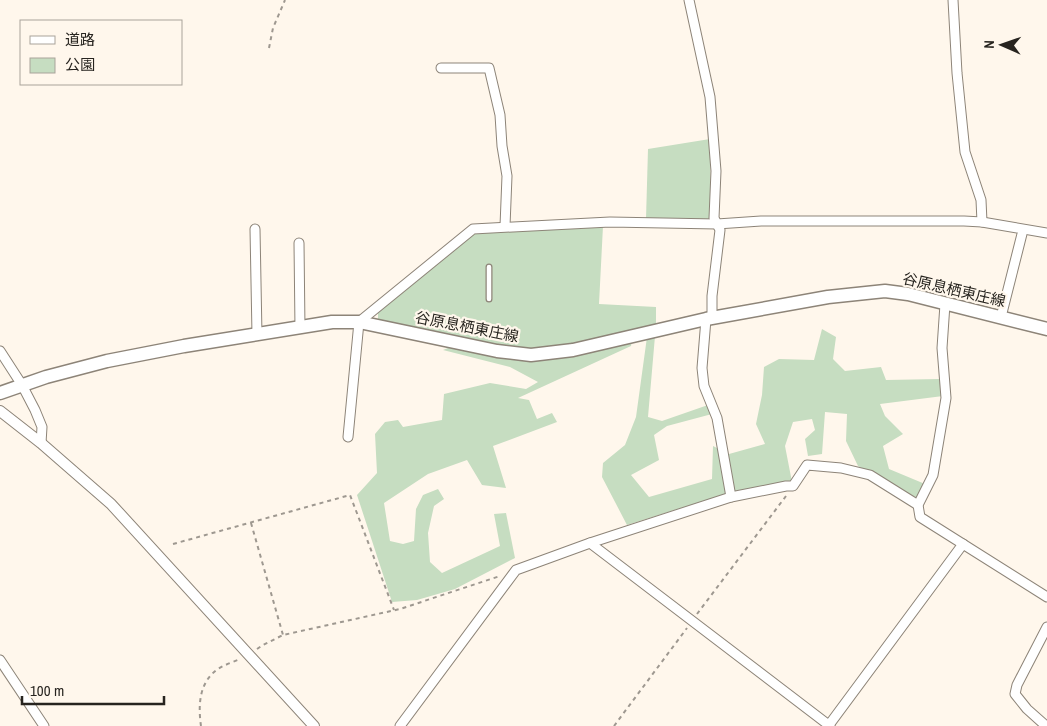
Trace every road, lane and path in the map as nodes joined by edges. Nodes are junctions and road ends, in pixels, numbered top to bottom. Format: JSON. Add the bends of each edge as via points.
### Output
{"nodes":[{"id":1,"x":285,"y":0,"type":"edge"},
{"id":2,"x":689,"y":0,"type":"edge"},
{"id":3,"x":953,"y":0,"type":"edge"},
{"id":4,"x":268,"y":48,"type":"dead end"},
{"id":5,"x":441,"y":68,"type":"dead end"},
{"id":6,"x":982,"y":222,"type":"junction"},
{"id":7,"x":717,"y":224,"type":"junction"},
{"id":8,"x":505,"y":226,"type":"junction"},
{"id":9,"x":255,"y":229,"type":"dead end"},
{"id":10,"x":1023,"y":230,"type":"junction"},
{"id":11,"x":1047,"y":233,"type":"edge"},
{"id":12,"x":299,"y":243,"type":"dead end"},
{"id":13,"x":489,"y":267,"type":"dead end"},
{"id":14,"x":489,"y":299,"type":"dead end"},
{"id":15,"x":946,"y":304,"type":"junction"},
{"id":16,"x":1001,"y":317,"type":"junction"},
{"id":17,"x":709,"y":318,"type":"junction"},
{"id":18,"x":359,"y":322,"type":"junction"},
{"id":19,"x":300,"y":328,"type":"junction"},
{"id":20,"x":1047,"y":328,"type":"edge"},
{"id":21,"x":257,"y":335,"type":"junction"},
{"id":22,"x":0,"y":351,"type":"edge"},
{"id":23,"x":22,"y":385,"type":"junction"},
{"id":24,"x":0,"y":393,"type":"edge"},
{"id":25,"x":0,"y":411,"type":"edge"},
{"id":26,"x":348,"y":437,"type":"dead end"},
{"id":27,"x":41,"y":443,"type":"junction"},
{"id":28,"x":793,"y":486,"type":"junction"},
{"id":29,"x":731,"y":497,"type":"junction"},
{"id":30,"x":918,"y":505,"type":"junction"},
{"id":31,"x":251,"y":523,"type":"junction"},
{"id":32,"x":590,"y":543,"type":"junction"},
{"id":33,"x":173,"y":544,"type":"dead end"},
{"id":34,"x":963,"y":544,"type":"junction"},
{"id":35,"x":516,"y":570,"type":"junction"},
{"id":36,"x":1047,"y":597,"type":"edge"},
{"id":37,"x":394,"y":610,"type":"junction"},
{"id":38,"x":692,"y":621,"type":"junction"},
{"id":39,"x":1047,"y":628,"type":"edge"},
{"id":40,"x":283,"y":635,"type":"junction"},
{"id":41,"x":249,"y":656,"type":"junction"},
{"id":42,"x":0,"y":660,"type":"edge"},
{"id":43,"x":44,"y":726,"type":"edge"},
{"id":44,"x":201,"y":726,"type":"edge"},
{"id":45,"x":314,"y":726,"type":"edge"},
{"id":46,"x":400,"y":726,"type":"edge"},
{"id":47,"x":614,"y":726,"type":"edge"},
{"id":48,"x":830,"y":726,"type":"edge"},
{"id":49,"x":1046,"y":726,"type":"edge"}],
"edges":[{"from":1,"to":4,"type":"path"},
{"from":2,"to":7,"type":"street","via":[[710,97],[716,171],[714,218]]},
{"from":3,"to":6,"type":"street","via":[[965,152],[980,200]]},
{"from":5,"to":8,"type":"street","via":[[489,68],[500,115],[507,176]]},
{"from":6,"to":7,"type":"street","via":[[761,221]]},
{"from":6,"to":10,"type":"street"},
{"from":7,"to":8,"type":"street","via":[[610,222]]},
{"from":7,"to":17,"type":"street","via":[[720,230]]},
{"from":8,"to":18,"type":"street","via":[[473,229]]},
{"from":9,"to":21,"type":"street"},
{"from":10,"to":11,"type":"street"},
{"from":10,"to":16,"type":"street"},
{"from":12,"to":19,"type":"street"},
{"from":13,"to":14,"type":"lane"},
{"from":15,"to":16,"type":"main road","name":"谷原息栖東庄線"},
{"from":15,"to":17,"type":"main road","name":"谷原息栖東庄線","via":[[885,291],[828,297]]},
{"from":15,"to":30,"type":"street","via":[[942,348],[946,398],[932,475]]},
{"from":16,"to":20,"type":"main road","name":"谷原息栖東庄線"},
{"from":17,"to":18,"type":"main road","name":"谷原息栖東庄線","via":[[573,350],[531,355]]},
{"from":17,"to":29,"type":"street","via":[[702,368],[704,386],[717,418]]},
{"from":18,"to":19,"type":"main road","name":"谷原息栖東庄線","via":[[332,322]]},
{"from":18,"to":26,"type":"street"},
{"from":19,"to":21,"type":"main road","name":"谷原息栖東庄線"},
{"from":21,"to":23,"type":"main road","name":"谷原息栖東庄線","via":[[107,361]]},
{"from":22,"to":23,"type":"street"},
{"from":23,"to":24,"type":"main road","name":"谷原息栖東庄線"},
{"from":23,"to":27,"type":"street","via":[[42,427]]},
{"from":25,"to":27,"type":"street"},
{"from":27,"to":41,"type":"street","via":[[111,504]]},
{"from":28,"to":29,"type":"street"},
{"from":28,"to":30,"type":"street","via":[[807,465],[842,468],[870,475]]},
{"from":28,"to":38,"type":"path"},
{"from":29,"to":32,"type":"street"},
{"from":30,"to":34,"type":"street","via":[[920,517]]},
{"from":31,"to":33,"type":"path"},
{"from":31,"to":37,"type":"path","via":[[350,496]]},
{"from":31,"to":40,"type":"path"},
{"from":32,"to":35,"type":"street"},
{"from":32,"to":38,"type":"street"},
{"from":34,"to":36,"type":"street"},
{"from":34,"to":48,"type":"street"},
{"from":35,"to":37,"type":"path"},
{"from":35,"to":46,"type":"street"},
{"from":37,"to":40,"type":"path"},
{"from":38,"to":47,"type":"path"},
{"from":38,"to":48,"type":"street"},
{"from":39,"to":49,"type":"street","via":[[1015,694]]},
{"from":40,"to":41,"type":"path"},
{"from":41,"to":44,"type":"path","via":[[218,669],[205,682],[201,695]]},
{"from":41,"to":45,"type":"street"},
{"from":42,"to":43,"type":"street"}]}
